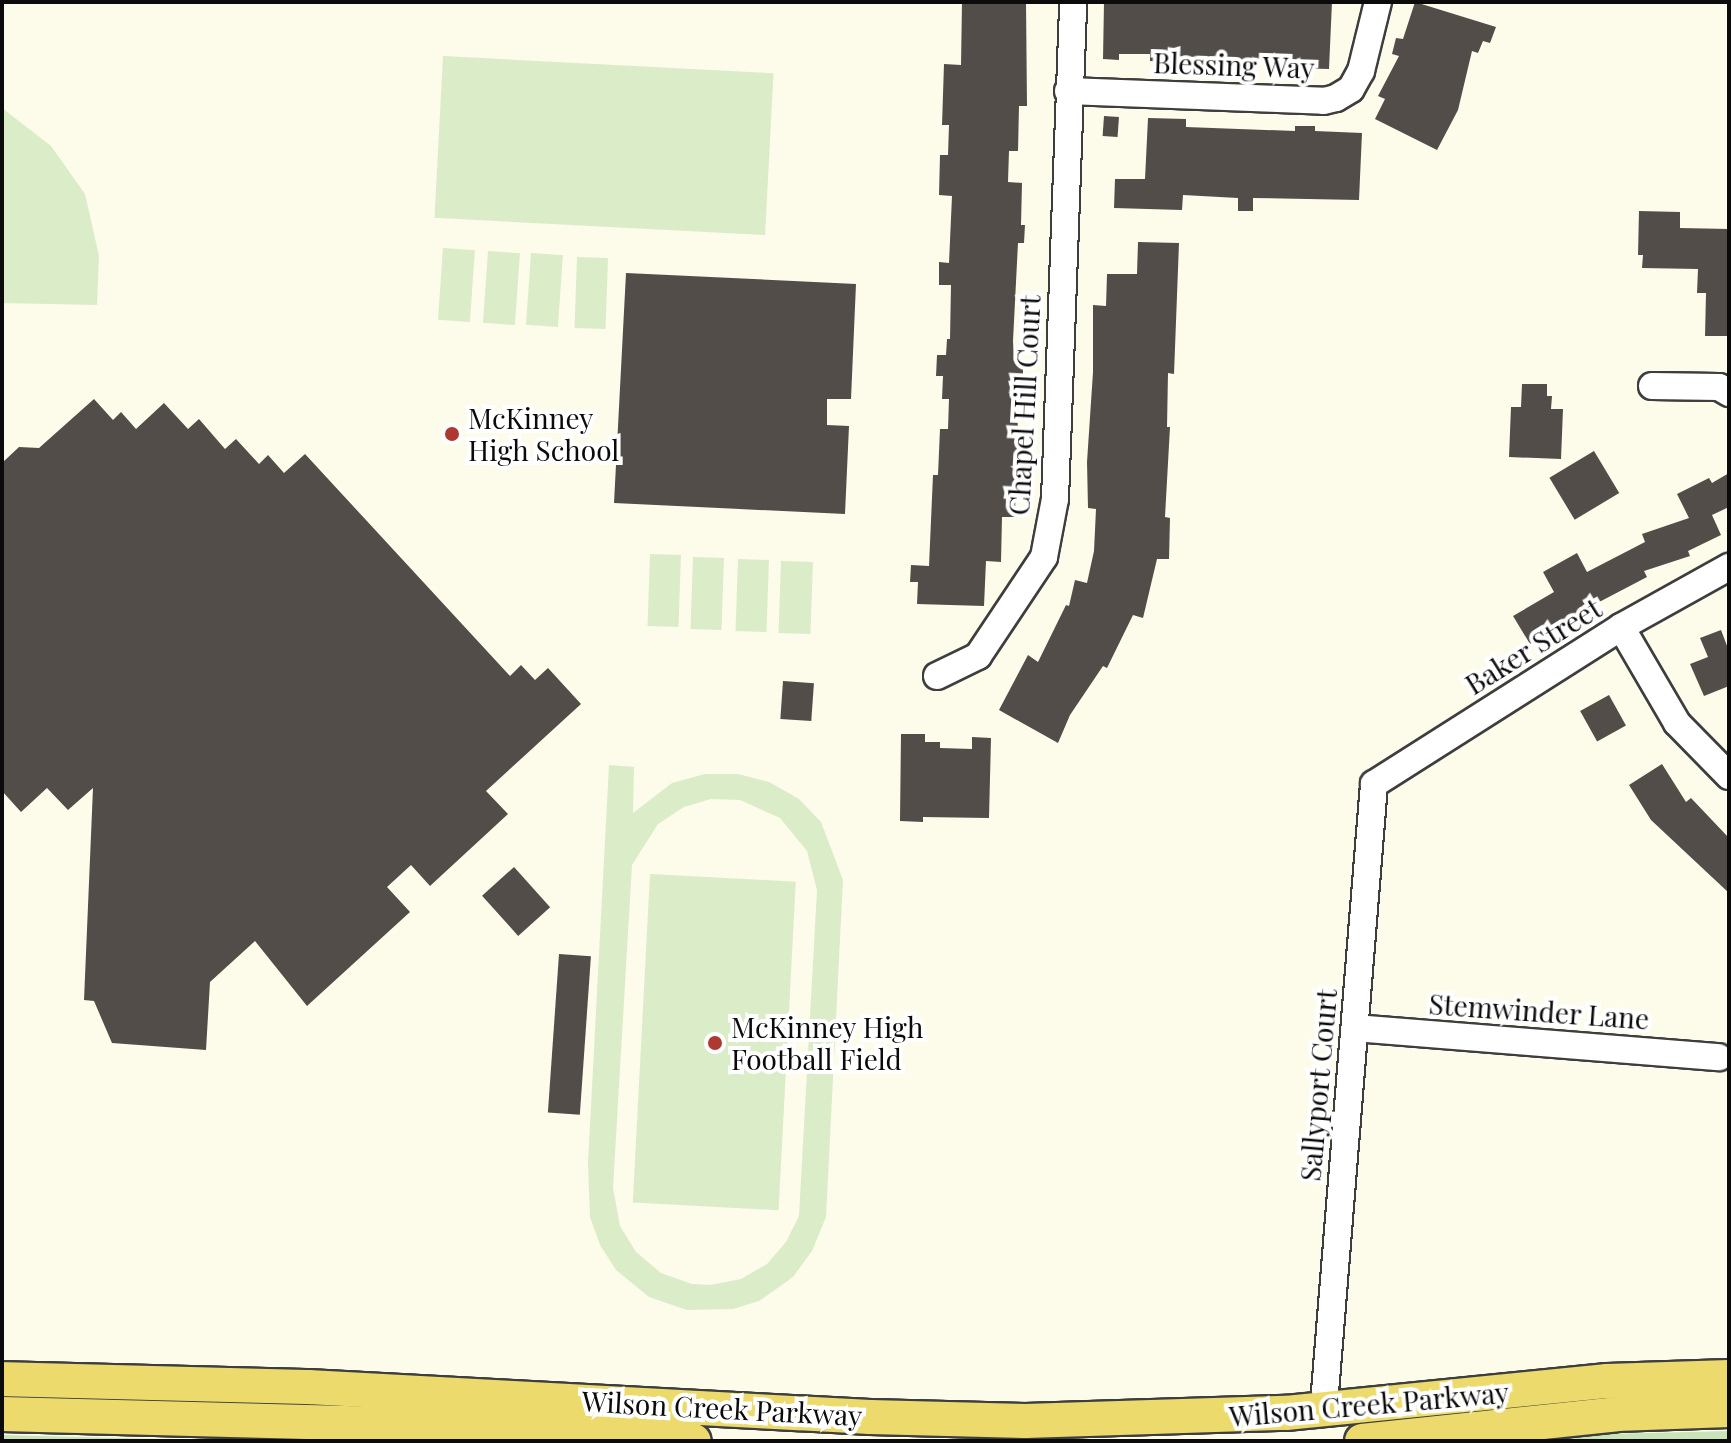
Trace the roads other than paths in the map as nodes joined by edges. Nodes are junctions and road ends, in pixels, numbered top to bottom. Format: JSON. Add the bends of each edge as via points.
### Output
{"nodes":[{"id":1,"x":1073,"y":2,"type":"edge"},
{"id":2,"x":1378,"y":2,"type":"edge"},
{"id":3,"x":1068,"y":91,"type":"junction"},
{"id":4,"x":1652,"y":386,"type":"dead end"},
{"id":5,"x":1729,"y":393,"type":"edge"},
{"id":6,"x":1729,"y":567,"type":"edge"},
{"id":7,"x":1621,"y":627,"type":"junction"},
{"id":8,"x":937,"y":676,"type":"dead end"},
{"id":9,"x":1729,"y":776,"type":"edge"},
{"id":10,"x":1374,"y":784,"type":"joint"},
{"id":11,"x":1355,"y":1028,"type":"junction"},
{"id":12,"x":1719,"y":1057,"type":"dead end"},
{"id":13,"x":1729,"y":1377,"type":"edge"},
{"id":14,"x":2,"y":1379,"type":"edge"},
{"id":15,"x":1325,"y":1392,"type":"dead end"},
{"id":16,"x":1387,"y":1404,"type":"junction"},
{"id":17,"x":1729,"y":1410,"type":"edge"},
{"id":18,"x":2,"y":1414,"type":"edge"},
{"id":19,"x":1376,"y":1440,"type":"edge"},
{"id":20,"x":694,"y":1441,"type":"edge"}],
"edges":[{"from":1,"to":3,"type":"street","name":"Chapel Hill Court"},
{"from":2,"to":3,"type":"street","name":"Blessing Way","via":[[1361,71],[1351,89],[1336,98]]},
{"from":3,"to":8,"type":"street","name":"Chapel Hill Court","via":[[1055,499],[1044,557],[978,656]]},
{"from":4,"to":5,"type":"street","via":[[1719,387]]},
{"from":6,"to":7,"type":"street","name":"Baker Street"},
{"from":7,"to":9,"type":"street","via":[[1677,723]]},
{"from":7,"to":10,"type":"street","name":"Baker Street"},
{"from":10,"to":11,"type":"street","name":"Sallyport Court"},
{"from":11,"to":12,"type":"street","name":"Stemwinder Lane"},
{"from":11,"to":15,"type":"street","name":"Sallyport Court"},
{"from":13,"to":16,"type":"main road","name":"Wilson Creek Parkway","via":[[1607,1381]]},
{"from":14,"to":16,"type":"main road","name":"Wilson Creek Parkway","via":[[308,1387],[1012,1421],[1216,1417]]},
{"from":16,"to":19,"type":"main road"},
{"from":17,"to":19,"type":"main road","name":"Wilson Creek Parkway","via":[[1617,1414]]},
{"from":18,"to":20,"type":"main road","name":"Wilson Creek Parkway","via":[[423,1425]]}]}
